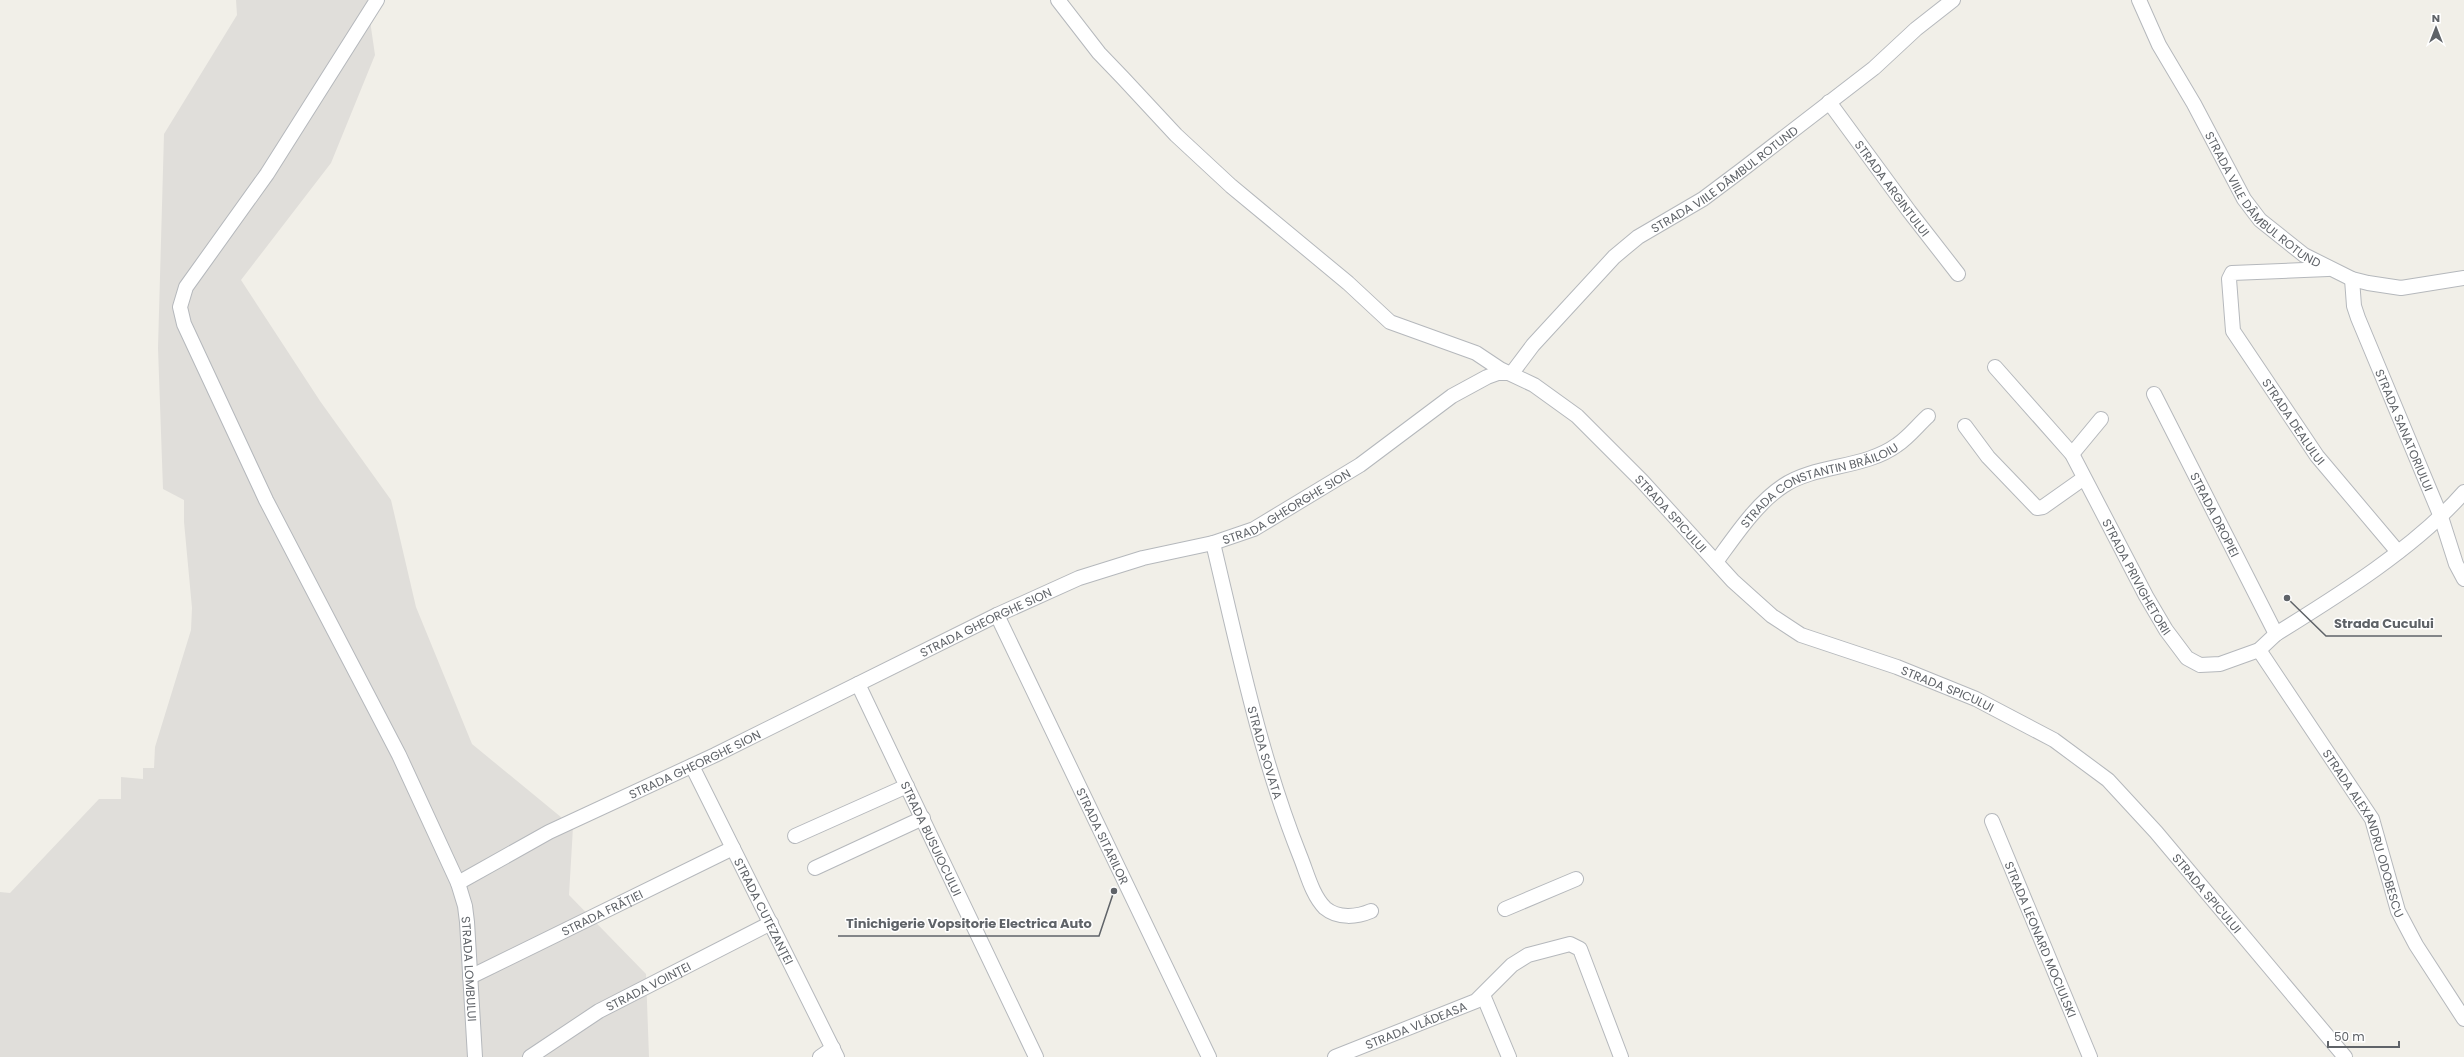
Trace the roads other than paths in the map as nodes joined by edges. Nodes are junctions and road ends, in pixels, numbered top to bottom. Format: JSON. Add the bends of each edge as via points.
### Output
{"nodes":[{"id":1,"x":378,"y":0,"type":"edge"},
{"id":2,"x":1058,"y":0,"type":"edge"},
{"id":3,"x":2139,"y":0,"type":"edge"},
{"id":4,"x":1950,"y":1,"type":"edge"},
{"id":5,"x":1829,"y":102,"type":"junction"},
{"id":6,"x":2330,"y":269,"type":"junction"},
{"id":7,"x":1958,"y":274,"type":"dead end"},
{"id":8,"x":2464,"y":278,"type":"edge"},
{"id":9,"x":2352,"y":279,"type":"junction"},
{"id":10,"x":1995,"y":367,"type":"dead end"},
{"id":11,"x":1512,"y":373,"type":"junction"},
{"id":12,"x":2154,"y":394,"type":"dead end"},
{"id":13,"x":1928,"y":416,"type":"dead end"},
{"id":14,"x":2100,"y":419,"type":"dead end"},
{"id":15,"x":1965,"y":426,"type":"dead end"},
{"id":16,"x":2072,"y":454,"type":"junction"},
{"id":17,"x":2084,"y":478,"type":"junction"},
{"id":18,"x":2464,"y":492,"type":"edge"},
{"id":19,"x":2441,"y":518,"type":"junction"},
{"id":20,"x":1213,"y":543,"type":"junction"},
{"id":21,"x":2398,"y":552,"type":"junction"},
{"id":22,"x":1716,"y":562,"type":"junction"},
{"id":23,"x":2464,"y":579,"type":"edge"},
{"id":24,"x":997,"y":615,"type":"junction"},
{"id":25,"x":2276,"y":634,"type":"junction"},
{"id":26,"x":2259,"y":650,"type":"junction"},
{"id":27,"x":858,"y":684,"type":"junction"},
{"id":28,"x":692,"y":766,"type":"junction"},
{"id":29,"x":907,"y":786,"type":"junction"},
{"id":30,"x":923,"y":818,"type":"junction"},
{"id":31,"x":1992,"y":821,"type":"dead end"},
{"id":32,"x":794,"y":836,"type":"dead end"},
{"id":33,"x":733,"y":848,"type":"junction"},
{"id":34,"x":815,"y":868,"type":"dead end"},
{"id":35,"x":1576,"y":879,"type":"dead end"},
{"id":36,"x":458,"y":883,"type":"junction"},
{"id":37,"x":1505,"y":909,"type":"dead end"},
{"id":38,"x":1371,"y":912,"type":"dead end"},
{"id":39,"x":771,"y":923,"type":"junction"},
{"id":40,"x":470,"y":977,"type":"junction"},
{"id":41,"x":1483,"y":996,"type":"junction"},
{"id":42,"x":2464,"y":1019,"type":"edge"},
{"id":43,"x":835,"y":1053,"type":"edge"},
{"id":44,"x":475,"y":1057,"type":"edge"},
{"id":45,"x":530,"y":1057,"type":"edge"},
{"id":46,"x":820,"y":1057,"type":"edge"},
{"id":47,"x":1036,"y":1057,"type":"edge"},
{"id":48,"x":1209,"y":1057,"type":"edge"},
{"id":49,"x":1335,"y":1057,"type":"edge"},
{"id":50,"x":1509,"y":1057,"type":"edge"},
{"id":51,"x":1621,"y":1057,"type":"edge"},
{"id":52,"x":2090,"y":1057,"type":"edge"},
{"id":53,"x":2345,"y":1057,"type":"edge"}],
"edges":[{"from":1,"to":36,"type":"street","name":"STRADA LOMBULUI","via":[[267,174],[186,287],[180,307],[184,324],[266,500],[399,754]]},
{"from":2,"to":11,"type":"street","name":"STRADA SPICULUI","via":[[1099,53],[1176,135],[1381,315],[1400,327],[1463,348]]},
{"from":3,"to":6,"type":"street","name":"STRADA VIILE DÂMBUL ROTUND","via":[[2158,45],[2194,104],[2252,210],[2260,220],[2304,255]]},
{"from":4,"to":5,"type":"street","name":"STRADA VIILE DÂMBUL ROTUND","via":[[1874,68]]},
{"from":5,"to":7,"type":"street","name":"STRADA ARGINTULUI"},
{"from":5,"to":11,"type":"street","name":"STRADA VIILE DÂMBUL ROTUND","via":[[1703,199],[1638,237],[1614,257],[1533,345]]},
{"from":6,"to":9,"type":"street","name":"STRADA VIILE DÂMBUL ROTUND"},
{"from":6,"to":21,"type":"street","name":"STRADA DEALULUI","via":[[2232,273],[2230,279],[2233,331],[2317,456]]},
{"from":8,"to":9,"type":"street","name":"STRADA VIILE DÂMBUL ROTUND","via":[[2401,288],[2384,287]]},
{"from":9,"to":19,"type":"street","name":"STRADA SANATORIULUI","via":[[2354,306],[2358,318]]},
{"from":10,"to":16,"type":"street","name":"STRADA PRIVIGHETORII"},
{"from":11,"to":20,"type":"street","name":"STRADA GHEORGHE SION","via":[[1498,373],[1487,377],[1452,396],[1360,465],[1254,529]]},
{"from":11,"to":22,"type":"street","name":"STRADA SPICULUI","via":[[1534,385],[1576,416],[1642,481]]},
{"from":12,"to":25,"type":"street","name":"STRADA DROPIEI"},
{"from":13,"to":22,"type":"street","name":"STRADA CONSTANTIN BRĂILOIU","via":[[1897,446],[1878,455],[1793,480],[1781,487],[1741,529]]},
{"from":14,"to":16,"type":"street"},
{"from":15,"to":17,"type":"street","via":[[1988,457],[2037,508],[2043,507]]},
{"from":16,"to":17,"type":"street","name":"STRADA PRIVIGHETORII"},
{"from":17,"to":26,"type":"street","name":"STRADA PRIVIGHETORII","via":[[2166,630],[2187,658],[2200,665],[2220,664]]},
{"from":18,"to":19,"type":"street"},
{"from":19,"to":21,"type":"street"},
{"from":19,"to":23,"type":"street","name":"STRADA SANATORIULUI","via":[[2456,564]]},
{"from":20,"to":24,"type":"street","name":"STRADA GHEORGHE SION","via":[[1143,558],[1080,578]]},
{"from":20,"to":38,"type":"street","name":"STRADA SOVATA","via":[[1268,765],[1285,818],[1313,888],[1326,908],[1336,914],[1349,916]]},
{"from":21,"to":25,"type":"street"},
{"from":22,"to":53,"type":"street","name":"STRADA SPICULUI","via":[[1772,616],[1801,635],[1884,662],[1976,698],[2017,719],[2081,759],[2108,780],[2156,832]]},
{"from":24,"to":27,"type":"street","name":"STRADA GHEORGHE SION"},
{"from":24,"to":48,"type":"street","name":"STRADA SITARILOR"},
{"from":25,"to":26,"type":"street"},
{"from":26,"to":42,"type":"street","name":"STRADA ALEXANDRU ODOBESCU","via":[[2372,820],[2398,910],[2416,944]]},
{"from":27,"to":28,"type":"street","name":"STRADA GHEORGHE SION"},
{"from":27,"to":29,"type":"street","name":"STRADA BUSUIOCULUI"},
{"from":28,"to":33,"type":"street","name":"STRADA CUTEZANȚEI"},
{"from":28,"to":36,"type":"street","name":"STRADA GHEORGHE SION","via":[[549,832]]},
{"from":29,"to":30,"type":"street","name":"STRADA BUSUIOCULUI"},
{"from":29,"to":32,"type":"street"},
{"from":30,"to":34,"type":"street"},
{"from":30,"to":47,"type":"street","name":"STRADA BUSUIOCULUI"},
{"from":31,"to":52,"type":"street","name":"STRADA LEONARD MOCIULSKI"},
{"from":33,"to":39,"type":"street","name":"STRADA CUTEZANȚEI"},
{"from":33,"to":40,"type":"street","name":"STRADA FRĂȚIEI"},
{"from":35,"to":37,"type":"street"},
{"from":36,"to":40,"type":"street","name":"STRADA LOMBULUI","via":[[465,906]]},
{"from":39,"to":43,"type":"street","name":"STRADA CUTEZANȚEI"},
{"from":39,"to":45,"type":"street","name":"STRADA VOINȚEI","via":[[599,1011]]},
{"from":40,"to":44,"type":"street","name":"STRADA LOMBULUI"},
{"from":41,"to":49,"type":"street","name":"STRADA VLĂDEASA","via":[[1462,1008]]},
{"from":41,"to":50,"type":"street"},
{"from":41,"to":51,"type":"street","name":"STRADA VLĂDEASA","via":[[1520,959],[1538,950],[1576,945],[1580,949]]},
{"from":43,"to":46,"type":"street"}]}
